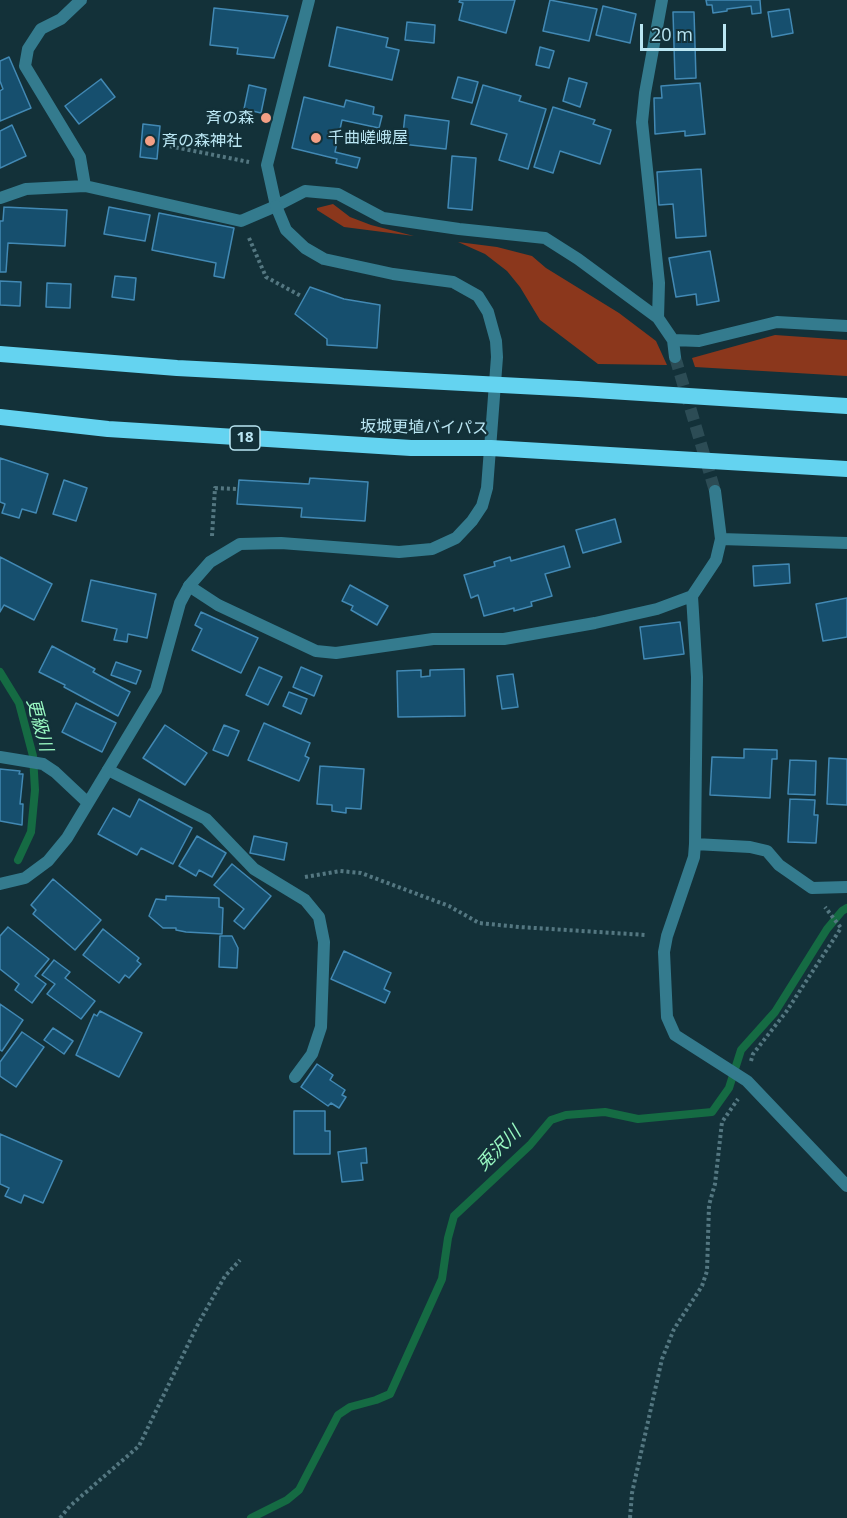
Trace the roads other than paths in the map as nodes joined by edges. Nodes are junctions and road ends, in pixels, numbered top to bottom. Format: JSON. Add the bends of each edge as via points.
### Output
{"nodes":[{"id":1,"x":81,"y":0,"type":"edge"},
{"id":2,"x":309,"y":0,"type":"edge"},
{"id":3,"x":662,"y":0,"type":"edge"},
{"id":4,"x":85,"y":186,"type":"junction"},
{"id":5,"x":0,"y":198,"type":"edge"},
{"id":6,"x":276,"y":206,"type":"junction"},
{"id":7,"x":658,"y":318,"type":"junction"},
{"id":8,"x":847,"y":326,"type":"edge"},
{"id":9,"x":674,"y":340,"type":"junction"},
{"id":10,"x":0,"y":354,"type":"edge"},
{"id":11,"x":675,"y":357,"type":"tunnel mouth"},
{"id":12,"x":495,"y":385,"type":"junction"},
{"id":13,"x":847,"y":405,"type":"edge"},
{"id":14,"x":0,"y":417,"type":"edge"},
{"id":15,"x":491,"y":448,"type":"junction"},
{"id":16,"x":847,"y":469,"type":"edge"},
{"id":17,"x":715,"y":491,"type":"tunnel mouth"},
{"id":18,"x":721,"y":539,"type":"junction"},
{"id":19,"x":847,"y":543,"type":"edge"},
{"id":20,"x":189,"y":586,"type":"junction"},
{"id":21,"x":692,"y":596,"type":"junction"},
{"id":22,"x":0,"y":757,"type":"edge"},
{"id":23,"x":108,"y":771,"type":"junction"},
{"id":24,"x":88,"y":803,"type":"junction"},
{"id":25,"x":695,"y":844,"type":"junction"},
{"id":26,"x":0,"y":884,"type":"edge"},
{"id":27,"x":847,"y":887,"type":"edge"},
{"id":28,"x":295,"y":1077,"type":"dead end"},
{"id":29,"x":847,"y":1186,"type":"edge"}],
"edges":[{"from":1,"to":4,"type":"street","via":[[61,19],[40,29],[28,49],[25,66],[80,157]]},
{"from":2,"to":6,"type":"street","via":[[267,165]]},
{"from":3,"to":7,"type":"street","via":[[642,122],[659,283]]},
{"from":4,"to":5,"type":"street","via":[[26,189]]},
{"from":4,"to":6,"type":"street","via":[[241,220]]},
{"from":6,"to":7,"type":"street","via":[[305,191],[338,194],[383,218],[545,238]]},
{"from":6,"to":12,"type":"street","via":[[286,230],[324,259],[453,282],[478,296],[488,312],[496,342]]},
{"from":7,"to":9,"type":"street"},
{"from":8,"to":9,"type":"street","via":[[777,322],[699,341]]},
{"from":9,"to":11,"type":"street"},
{"from":10,"to":12,"type":"highway"},
{"from":12,"to":13,"type":"highway"},
{"from":12,"to":15,"type":"street"},
{"from":14,"to":15,"type":"highway","name":"坂城更埴バイパス","number":"18","via":[[108,429],[387,447]]},
{"from":15,"to":16,"type":"highway","name":"坂城更埴バイパス","number":"18"},
{"from":15,"to":20,"type":"street","via":[[482,506],[456,538],[432,549],[399,552],[281,543],[240,544],[210,562]]},
{"from":17,"to":18,"type":"street"},
{"from":18,"to":19,"type":"street"},
{"from":18,"to":21,"type":"street","via":[[716,560]]},
{"from":20,"to":21,"type":"street","via":[[218,605],[316,651],[336,653],[433,639],[504,639],[657,609]]},
{"from":20,"to":23,"type":"street","via":[[180,603],[156,690]]},
{"from":21,"to":25,"type":"street","via":[[697,677]]},
{"from":22,"to":24,"type":"street","via":[[43,764]]},
{"from":23,"to":24,"type":"street"},
{"from":23,"to":28,"type":"street","via":[[206,819],[254,869],[305,900],[319,918],[324,942],[321,1027],[312,1054]]},
{"from":24,"to":26,"type":"street","via":[[48,861],[25,878]]},
{"from":25,"to":27,"type":"street","via":[[767,851],[779,865],[812,888]]},
{"from":25,"to":29,"type":"street","via":[[664,952],[667,1017],[675,1035],[743,1079]]}]}
